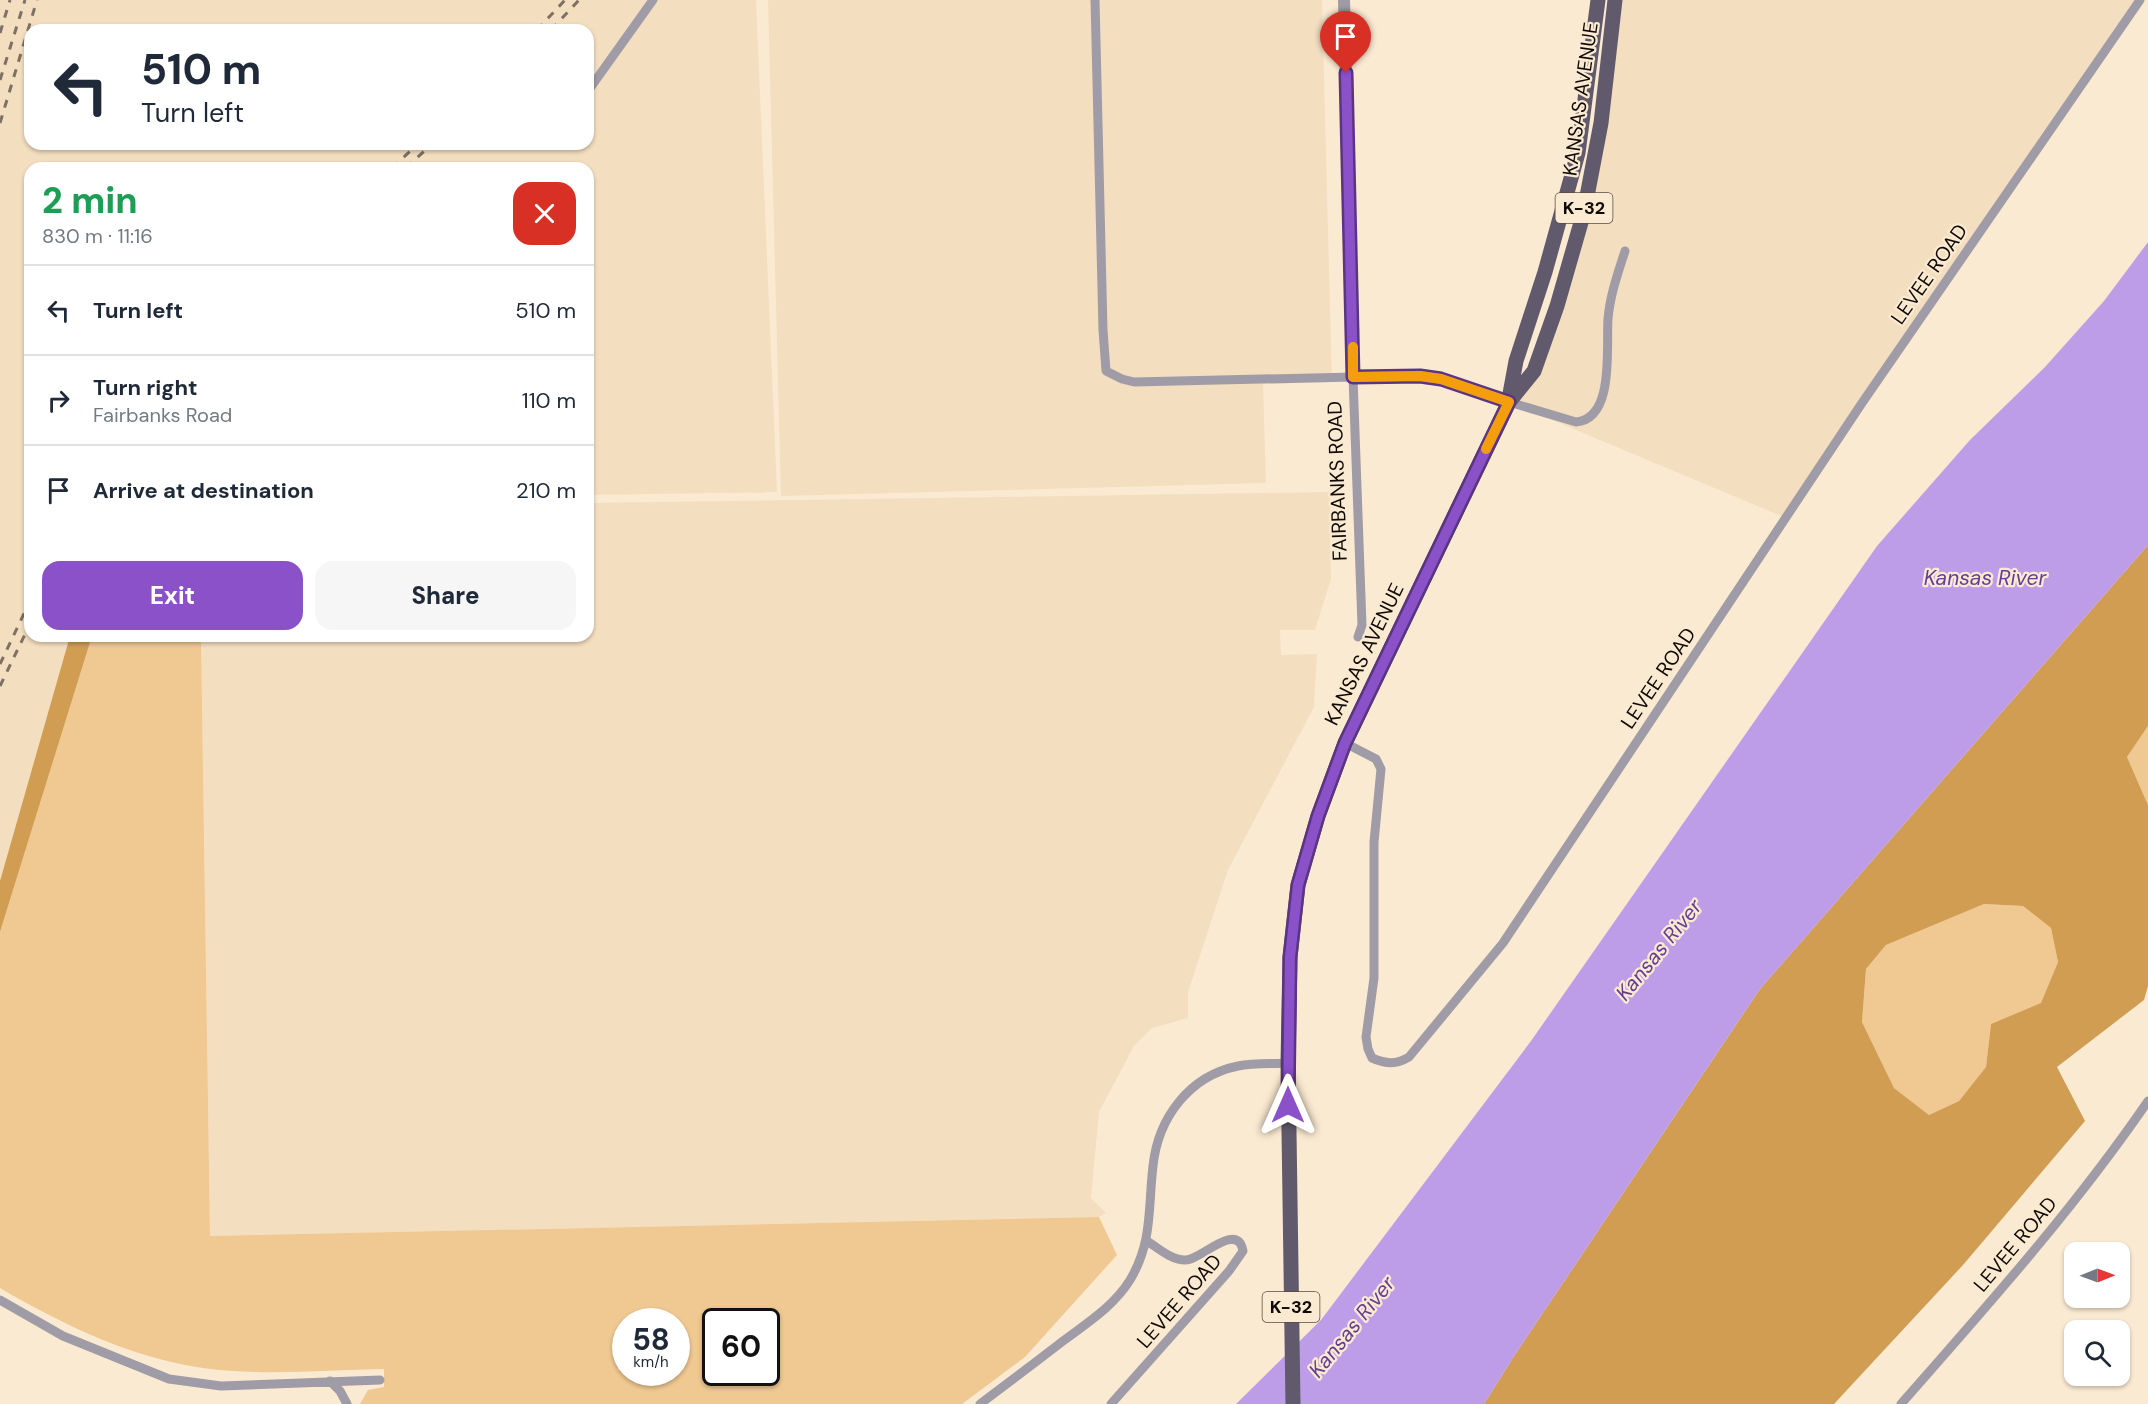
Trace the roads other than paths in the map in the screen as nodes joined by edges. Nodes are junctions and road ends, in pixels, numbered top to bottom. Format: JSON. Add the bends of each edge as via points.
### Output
{"nodes":[{"id":1,"x":653,"y":0,"type":"edge"},
{"id":2,"x":1095,"y":0,"type":"edge"},
{"id":3,"x":1344,"y":0,"type":"edge"},
{"id":4,"x":1598,"y":0,"type":"edge"},
{"id":5,"x":1615,"y":0,"type":"edge"},
{"id":6,"x":2140,"y":0,"type":"edge"},
{"id":7,"x":594,"y":83,"type":"edge"},
{"id":8,"x":1625,"y":251,"type":"dead end"},
{"id":9,"x":1353,"y":377,"type":"junction"},
{"id":10,"x":1509,"y":402,"type":"junction"},
{"id":11,"x":1358,"y":637,"type":"dead end"},
{"id":12,"x":1345,"y":743,"type":"junction"},
{"id":13,"x":1288,"y":1063,"type":"junction"},
{"id":14,"x":2148,"y":1101,"type":"edge"},
{"id":15,"x":1147,"y":1241,"type":"junction"},
{"id":16,"x":0,"y":1300,"type":"edge"},
{"id":17,"x":380,"y":1380,"type":"dead end"},
{"id":18,"x":330,"y":1381,"type":"junction"},
{"id":19,"x":347,"y":1404,"type":"edge"},
{"id":20,"x":980,"y":1404,"type":"edge"},
{"id":21,"x":1111,"y":1404,"type":"edge"},
{"id":22,"x":1293,"y":1404,"type":"edge"},
{"id":23,"x":1901,"y":1404,"type":"edge"}],
"edges":[{"from":1,"to":7,"type":"street"},
{"from":2,"to":9,"type":"street","via":[[1106,372],[1134,382]]},
{"from":3,"to":9,"type":"street","name":"FAIRBANKS ROAD"},
{"from":4,"to":10,"type":"main road","name":"KANSAS AVENUE","number":"K-32","via":[[1578,153],[1516,361]]},
{"from":5,"to":10,"type":"main road","name":"KANSAS AVENUE","number":"K-32","via":[[1601,123],[1584,212],[1534,371]]},
{"from":6,"to":12,"type":"street","name":"LEVEE ROAD","via":[[1862,403],[1503,943],[1409,1057],[1390,1064],[1372,1058],[1366,1037],[1374,978],[1374,842],[1381,769],[1376,759]]},
{"from":8,"to":10,"type":"street","via":[[1612,293],[1602,399],[1594,413],[1576,422]]},
{"from":9,"to":10,"type":"street","via":[[1441,379]]},
{"from":9,"to":11,"type":"street","name":"FAIRBANKS ROAD","via":[[1362,625]]},
{"from":10,"to":12,"type":"main road","name":"KANSAS AVENUE","number":"K-32"},
{"from":12,"to":13,"type":"main road","name":"KANSAS AVENUE","number":"K-32","via":[[1298,885],[1290,957]]},
{"from":13,"to":15,"type":"street","via":[[1238,1066],[1215,1073],[1179,1100],[1160,1133],[1155,1151]]},
{"from":13,"to":22,"type":"main road","name":"KANSAS AVENUE","number":"K-32"},
{"from":14,"to":23,"type":"street","name":"LEVEE ROAD","via":[[2030,1257]]},
{"from":15,"to":20,"type":"street","via":[[1130,1280],[1101,1312]]},
{"from":15,"to":21,"type":"street","name":"LEVEE ROAD","via":[[1188,1260],[1229,1239],[1242,1245],[1243,1251]]},
{"from":16,"to":18,"type":"street","via":[[63,1336],[169,1379],[220,1386]]},
{"from":17,"to":18,"type":"street"},
{"from":18,"to":19,"type":"street"}]}
